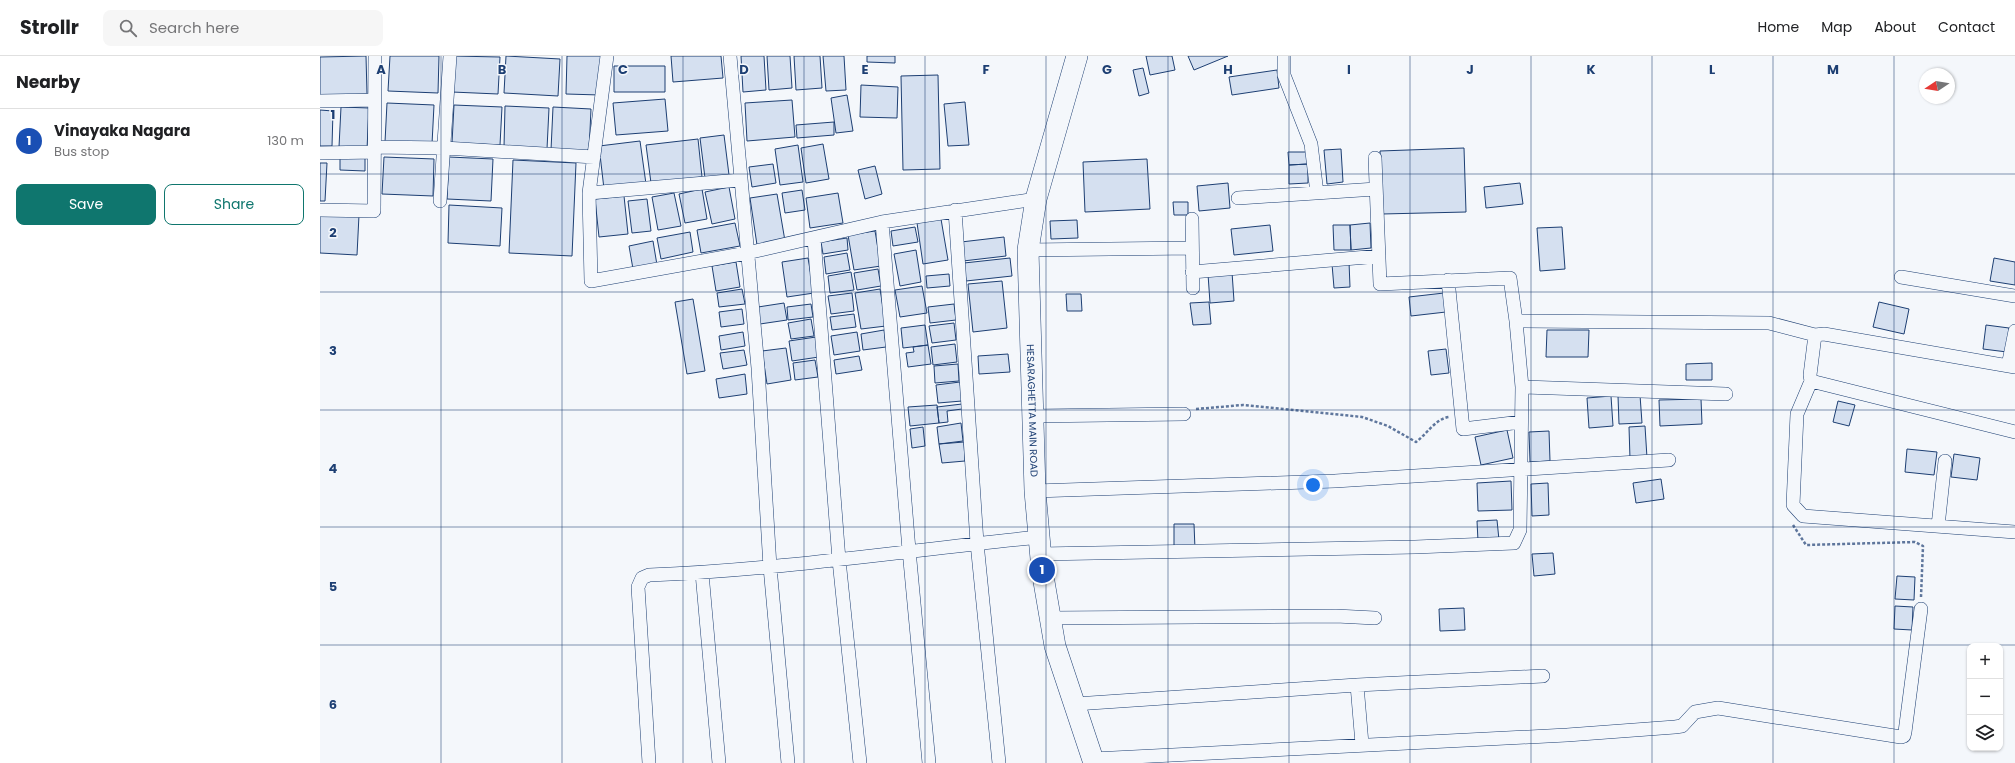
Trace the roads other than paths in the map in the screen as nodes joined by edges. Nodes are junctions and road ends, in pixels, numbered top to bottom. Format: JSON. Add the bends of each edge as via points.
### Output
{"nodes":[{"id":1,"x":374,"y":56,"type":"edge"},
{"id":2,"x":450,"y":56,"type":"edge"},
{"id":3,"x":607,"y":56,"type":"edge"},
{"id":4,"x":730,"y":56,"type":"edge"},
{"id":5,"x":1077,"y":56,"type":"edge"},
{"id":6,"x":1284,"y":56,"type":"edge"},
{"id":7,"x":320,"y":100,"type":"edge"},
{"id":8,"x":374,"y":100,"type":"junction"},
{"id":9,"x":444,"y":148,"type":"junction"},
{"id":10,"x":374,"y":149,"type":"junction"},
{"id":11,"x":320,"y":153,"type":"edge"},
{"id":12,"x":594,"y":157,"type":"junction"},
{"id":13,"x":1375,"y":158,"type":"dead end"},
{"id":14,"x":740,"y":180,"type":"junction"},
{"id":15,"x":1376,"y":189,"type":"junction"},
{"id":16,"x":589,"y":192,"type":"junction"},
{"id":17,"x":1317,"y":193,"type":"junction"},
{"id":18,"x":1238,"y":198,"type":"dead end"},
{"id":19,"x":1036,"y":199,"type":"junction"},
{"id":20,"x":440,"y":201,"type":"dead end"},
{"id":21,"x":320,"y":210,"type":"edge"},
{"id":22,"x":955,"y":210,"type":"junction"},
{"id":23,"x":1192,"y":219,"type":"dead end"},
{"id":24,"x":882,"y":222,"type":"junction"},
{"id":25,"x":814,"y":238,"type":"junction"},
{"id":26,"x":1192,"y":248,"type":"junction"},
{"id":27,"x":1028,"y":250,"type":"junction"},
{"id":28,"x":747,"y":253,"type":"junction"},
{"id":29,"x":1378,"y":256,"type":"junction"},
{"id":30,"x":1192,"y":272,"type":"junction"},
{"id":31,"x":1901,"y":277,"type":"dead end"},
{"id":32,"x":1448,"y":280,"type":"junction"},
{"id":33,"x":1193,"y":288,"type":"dead end"},
{"id":34,"x":2015,"y":296,"type":"edge"},
{"id":35,"x":1516,"y":321,"type":"junction"},
{"id":36,"x":2015,"y":331,"type":"edge"},
{"id":37,"x":1816,"y":335,"type":"junction"},
{"id":38,"x":2012,"y":367,"type":"edge"},
{"id":39,"x":1811,"y":382,"type":"junction"},
{"id":40,"x":1522,"y":386,"type":"junction"},
{"id":41,"x":1726,"y":394,"type":"dead end"},
{"id":42,"x":1184,"y":414,"type":"road end"},
{"id":43,"x":1032,"y":416,"type":"junction"},
{"id":44,"x":1521,"y":422,"type":"junction"},
{"id":45,"x":2015,"y":432,"type":"edge"},
{"id":46,"x":1669,"y":460,"type":"dead end"},
{"id":47,"x":1945,"y":461,"type":"dead end"},
{"id":48,"x":1521,"y":468,"type":"junction"},
{"id":49,"x":1035,"y":491,"type":"junction"},
{"id":50,"x":1938,"y":526,"type":"junction"},
{"id":51,"x":2015,"y":532,"type":"edge"},
{"id":52,"x":977,"y":543,"type":"junction"},
{"id":53,"x":1040,"y":546,"type":"junction"},
{"id":54,"x":909,"y":550,"type":"junction"},
{"id":55,"x":839,"y":560,"type":"junction"},
{"id":56,"x":770,"y":567,"type":"junction"},
{"id":57,"x":702,"y":573,"type":"junction"},
{"id":58,"x":1921,"y":609,"type":"road end"},
{"id":59,"x":1049,"y":618,"type":"junction"},
{"id":60,"x":1374,"y":618,"type":"dead end"},
{"id":61,"x":1543,"y":676,"type":"dead end"},
{"id":62,"x":1357,"y":685,"type":"junction"},
{"id":63,"x":1075,"y":704,"type":"junction"},
{"id":64,"x":1362,"y":744,"type":"junction"},
{"id":65,"x":1094,"y":761,"type":"edge"},
{"id":66,"x":649,"y":763,"type":"edge"},
{"id":67,"x":719,"y":763,"type":"edge"},
{"id":68,"x":788,"y":763,"type":"edge"},
{"id":69,"x":860,"y":763,"type":"edge"},
{"id":70,"x":929,"y":763,"type":"edge"},
{"id":71,"x":999,"y":763,"type":"edge"}],
"edges":[{"from":1,"to":8,"type":"street"},
{"from":2,"to":9,"type":"street"},
{"from":3,"to":12,"type":"street"},
{"from":4,"to":14,"type":"street"},
{"from":5,"to":19,"type":"main road","name":"HESARAGHETTA MAIN ROAD"},
{"from":6,"to":17,"type":"street","via":[[1284,75],[1311,144]]},
{"from":7,"to":8,"type":"street"},
{"from":8,"to":10,"type":"street"},
{"from":9,"to":10,"type":"street"},
{"from":9,"to":12,"type":"street"},
{"from":9,"to":20,"type":"street"},
{"from":10,"to":11,"type":"street"},
{"from":10,"to":21,"type":"street","via":[[374,211]]},
{"from":12,"to":16,"type":"street"},
{"from":13,"to":15,"type":"street"},
{"from":14,"to":16,"type":"street"},
{"from":14,"to":28,"type":"street"},
{"from":15,"to":17,"type":"street"},
{"from":15,"to":29,"type":"street"},
{"from":16,"to":28,"type":"street","via":[[590,281]]},
{"from":17,"to":18,"type":"street"},
{"from":19,"to":22,"type":"street"},
{"from":19,"to":27,"type":"main road","name":"HESARAGHETTA MAIN ROAD"},
{"from":22,"to":24,"type":"street"},
{"from":22,"to":52,"type":"street"},
{"from":23,"to":26,"type":"street"},
{"from":24,"to":25,"type":"street"},
{"from":24,"to":54,"type":"street"},
{"from":25,"to":28,"type":"street"},
{"from":25,"to":55,"type":"street"},
{"from":26,"to":27,"type":"street"},
{"from":26,"to":30,"type":"street"},
{"from":27,"to":43,"type":"main road","name":"HESARAGHETTA MAIN ROAD"},
{"from":28,"to":56,"type":"street","via":[[758,368]]},
{"from":29,"to":30,"type":"street"},
{"from":29,"to":32,"type":"street","via":[[1380,284]]},
{"from":30,"to":33,"type":"street"},
{"from":31,"to":34,"type":"street"},
{"from":32,"to":35,"type":"street","via":[[1510,278]]},
{"from":32,"to":44,"type":"street","via":[[1463,429]]},
{"from":35,"to":37,"type":"street","via":[[1769,323]]},
{"from":35,"to":40,"type":"street"},
{"from":36,"to":38,"type":"street"},
{"from":37,"to":38,"type":"street","via":[[1824,334]]},
{"from":37,"to":39,"type":"street"},
{"from":39,"to":45,"type":"street"},
{"from":39,"to":50,"type":"street","via":[[1797,414],[1793,505],[1803,516]]},
{"from":40,"to":41,"type":"street"},
{"from":40,"to":44,"type":"street"},
{"from":42,"to":43,"type":"street"},
{"from":43,"to":49,"type":"main road","name":"HESARAGHETTA MAIN ROAD"},
{"from":44,"to":48,"type":"street"},
{"from":46,"to":48,"type":"street"},
{"from":47,"to":50,"type":"street"},
{"from":48,"to":49,"type":"street","via":[[1336,481]]},
{"from":48,"to":53,"type":"street","via":[[1520,530],[1514,542],[1384,548]]},
{"from":49,"to":53,"type":"main road","name":"HESARAGHETTA MAIN ROAD"},
{"from":50,"to":51,"type":"street"},
{"from":52,"to":53,"type":"street"},
{"from":52,"to":54,"type":"street"},
{"from":52,"to":71,"type":"street"},
{"from":53,"to":59,"type":"main road","name":"HESARAGHETTA MAIN ROAD"},
{"from":54,"to":55,"type":"street"},
{"from":54,"to":70,"type":"street"},
{"from":55,"to":56,"type":"street"},
{"from":55,"to":69,"type":"street"},
{"from":56,"to":57,"type":"street"},
{"from":56,"to":68,"type":"street"},
{"from":57,"to":66,"type":"street","via":[[649,575],[642,578],[638,587]]},
{"from":57,"to":67,"type":"street"},
{"from":58,"to":64,"type":"street","via":[[1905,732],[1901,737],[1718,708],[1695,712],[1682,726],[1675,727],[1567,735]]},
{"from":59,"to":60,"type":"street"},
{"from":59,"to":63,"type":"main road","name":"HESARAGHETTA MAIN ROAD","via":[[1055,646]]},
{"from":61,"to":62,"type":"street"},
{"from":62,"to":63,"type":"street"},
{"from":62,"to":64,"type":"street"},
{"from":63,"to":65,"type":"main road","name":"HESARAGHETTA MAIN ROAD"},
{"from":64,"to":65,"type":"street"}]}
